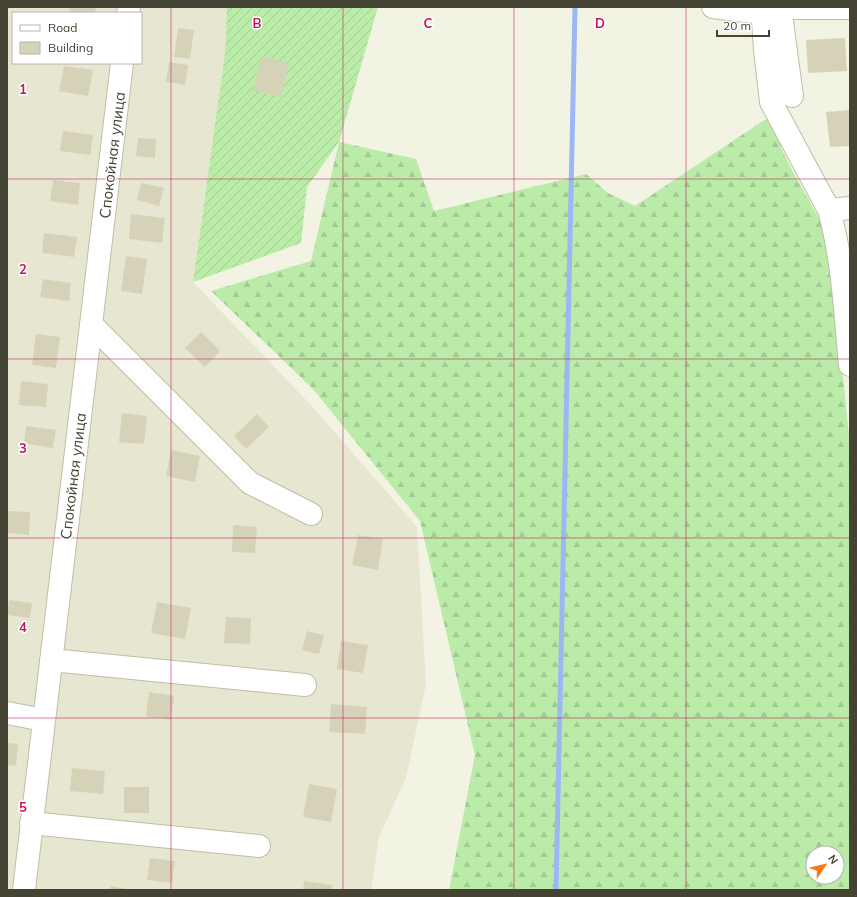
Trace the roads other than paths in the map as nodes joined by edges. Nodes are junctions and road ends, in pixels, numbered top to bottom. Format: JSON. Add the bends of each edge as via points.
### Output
{"nodes":[{"id":1,"x":713,"y":7,"type":"edge"},
{"id":2,"x":771,"y":8,"type":"edge"},
{"id":3,"x":850,"y":8,"type":"edge"},
{"id":4,"x":122,"y":64,"type":"edge"},
{"id":5,"x":792,"y":96,"type":"dead end"},
{"id":6,"x":840,"y":209,"type":"edge"},
{"id":7,"x":91,"y":324,"type":"junction"},
{"id":8,"x":850,"y":365,"type":"edge"},
{"id":9,"x":311,"y":514,"type":"dead end"},
{"id":10,"x":51,"y":660,"type":"junction"},
{"id":11,"x":305,"y":685,"type":"dead end"},
{"id":12,"x":7,"y":713,"type":"edge"},
{"id":13,"x":44,"y":720,"type":"junction"},
{"id":14,"x":32,"y":823,"type":"junction"},
{"id":15,"x":259,"y":846,"type":"dead end"},
{"id":16,"x":24,"y":890,"type":"edge"}],
"edges":[{"from":1,"to":2,"type":"lane"},
{"from":2,"to":3,"type":"lane"},
{"from":2,"to":5,"type":"lane"},
{"from":2,"to":6,"type":"lane","via":[[765,50],[771,102]]},
{"from":4,"to":7,"type":"lane","name":"Спокойная улица"},
{"from":6,"to":8,"type":"lane","via":[[834,225],[840,257]]},
{"from":7,"to":9,"type":"lane","via":[[250,483]]},
{"from":7,"to":10,"type":"lane","name":"Спокойная улица"},
{"from":10,"to":11,"type":"lane"},
{"from":10,"to":13,"type":"lane","name":"Спокойная улица"},
{"from":12,"to":13,"type":"lane"},
{"from":13,"to":14,"type":"lane","name":"Спокойная улица"},
{"from":14,"to":15,"type":"lane"},
{"from":14,"to":16,"type":"lane","name":"Спокойная улица"}]}
